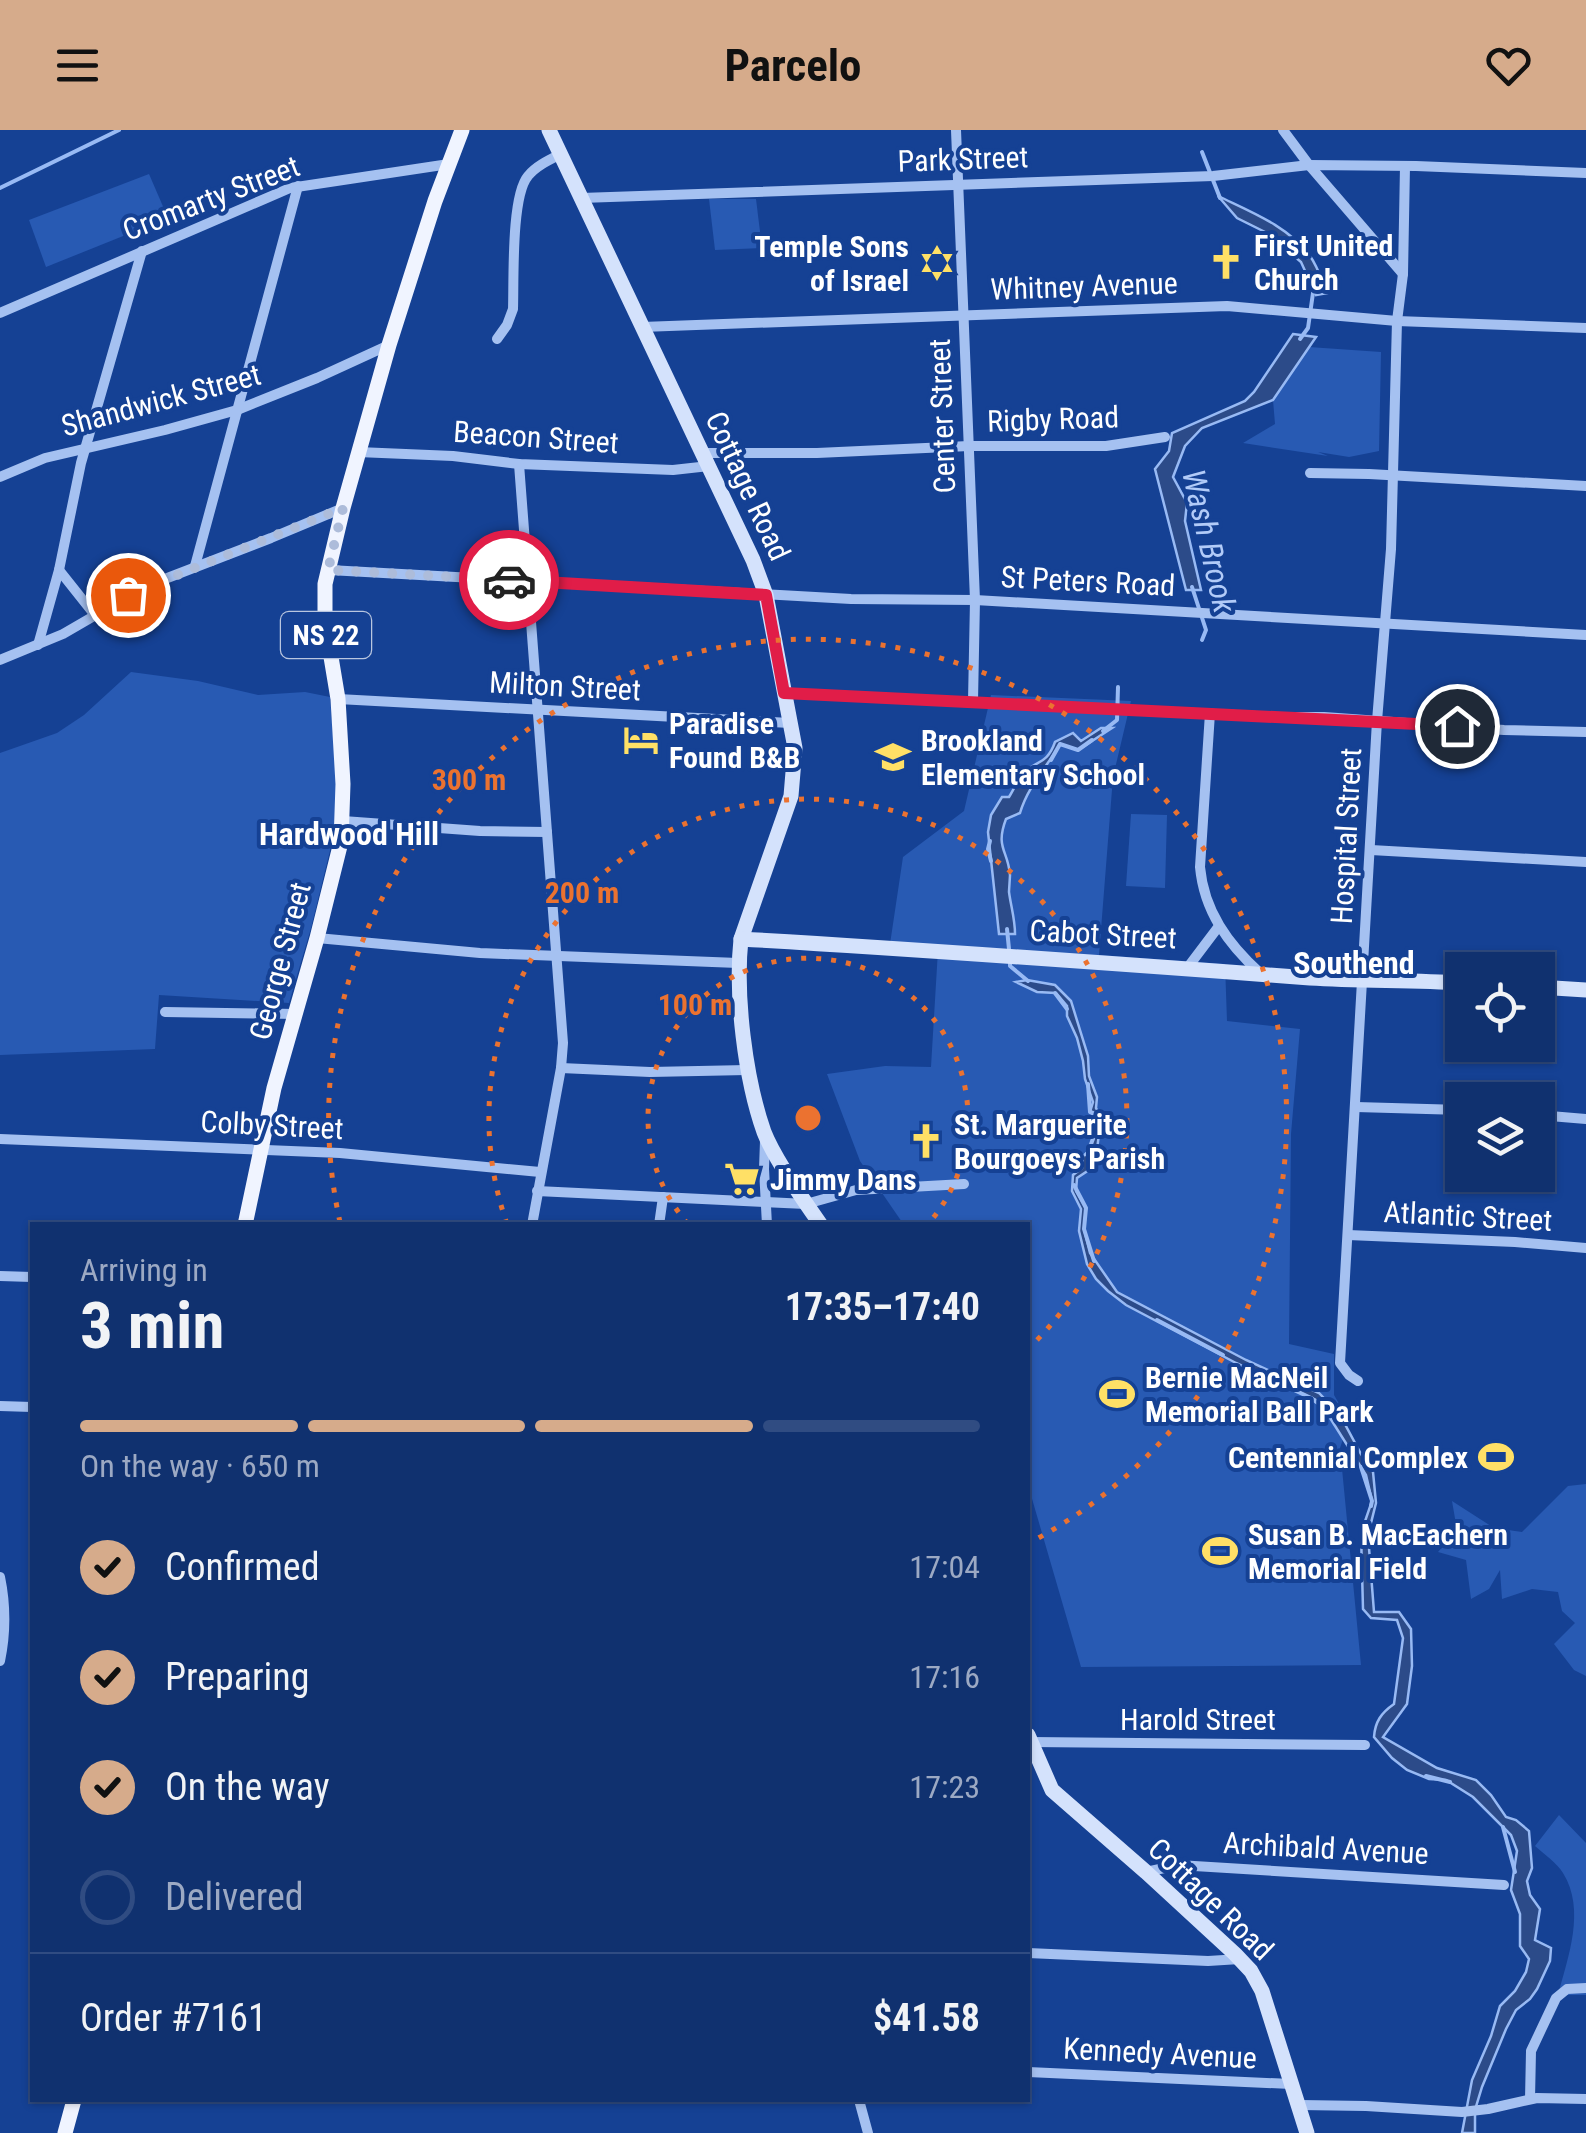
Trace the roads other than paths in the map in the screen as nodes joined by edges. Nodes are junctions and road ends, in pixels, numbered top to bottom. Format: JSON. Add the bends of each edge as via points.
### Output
{"nodes":[{"id":1,"x":462,"y":130,"type":"edge"},
{"id":2,"x":549,"y":130,"type":"edge"},
{"id":3,"x":956,"y":130,"type":"edge"},
{"id":4,"x":1282,"y":130,"type":"edge"},
{"id":5,"x":560,"y":154,"type":"junction"},
{"id":6,"x":449,"y":164,"type":"junction"},
{"id":7,"x":1309,"y":165,"type":"junction"},
{"id":8,"x":1405,"y":166,"type":"junction"},
{"id":9,"x":1586,"y":173,"type":"edge"},
{"id":10,"x":958,"y":185,"type":"junction"},
{"id":11,"x":298,"y":186,"type":"junction"},
{"id":12,"x":582,"y":198,"type":"junction"},
{"id":13,"x":142,"y":252,"type":"junction"},
{"id":14,"x":1403,"y":274,"type":"junction"},
{"id":15,"x":0,"y":313,"type":"edge"},
{"id":16,"x":963,"y":315,"type":"junction"},
{"id":17,"x":1397,"y":321,"type":"junction"},
{"id":18,"x":642,"y":328,"type":"junction"},
{"id":19,"x":1586,"y":328,"type":"edge"},
{"id":20,"x":497,"y":339,"type":"dead end"},
{"id":21,"x":389,"y":345,"type":"junction"},
{"id":22,"x":237,"y":410,"type":"junction"},
{"id":23,"x":1165,"y":438,"type":"dead end"},
{"id":24,"x":969,"y":446,"type":"junction"},
{"id":25,"x":85,"y":448,"type":"junction"},
{"id":26,"x":358,"y":452,"type":"junction"},
{"id":27,"x":706,"y":460,"type":"junction"},
{"id":28,"x":519,"y":464,"type":"junction"},
{"id":29,"x":1310,"y":473,"type":"dead end"},
{"id":30,"x":1394,"y":475,"type":"junction"},
{"id":31,"x":0,"y":477,"type":"edge"},
{"id":32,"x":1586,"y":486,"type":"edge"},
{"id":33,"x":343,"y":508,"type":"junction"},
{"id":34,"x":195,"y":566,"type":"junction"},
{"id":35,"x":59,"y":570,"type":"junction"},
{"id":36,"x":328,"y":570,"type":"junction"},
{"id":37,"x":528,"y":582,"type":"junction"},
{"id":38,"x":766,"y":595,"type":"junction"},
{"id":39,"x":975,"y":600,"type":"junction"},
{"id":40,"x":94,"y":614,"type":"junction"},
{"id":41,"x":1386,"y":623,"type":"junction"},
{"id":42,"x":1586,"y":634,"type":"edge"},
{"id":43,"x":38,"y":645,"type":"junction"},
{"id":44,"x":0,"y":660,"type":"edge"},
{"id":45,"x":784,"y":693,"type":"junction"},
{"id":46,"x":338,"y":698,"type":"junction"},
{"id":47,"x":973,"y":700,"type":"junction"},
{"id":48,"x":538,"y":710,"type":"junction"},
{"id":49,"x":1210,"y":714,"type":"junction"},
{"id":50,"x":1378,"y":721,"type":"junction"},
{"id":51,"x":790,"y":722,"type":"junction"},
{"id":52,"x":1586,"y":732,"type":"edge"},
{"id":53,"x":343,"y":821,"type":"junction"},
{"id":54,"x":548,"y":832,"type":"junction"},
{"id":55,"x":1371,"y":850,"type":"junction"},
{"id":56,"x":1586,"y":862,"type":"edge"},
{"id":57,"x":1219,"y":926,"type":"junction"},
{"id":58,"x":317,"y":938,"type":"junction"},
{"id":59,"x":741,"y":939,"type":"junction"},
{"id":60,"x":557,"y":957,"type":"junction"},
{"id":61,"x":738,"y":963,"type":"junction"},
{"id":62,"x":1188,"y":967,"type":"junction"},
{"id":63,"x":1260,"y":973,"type":"junction"},
{"id":64,"x":1363,"y":978,"type":"junction"},
{"id":65,"x":1445,"y":982,"type":"edge"},
{"id":66,"x":1555,"y":988,"type":"edge"},
{"id":67,"x":1586,"y":990,"type":"edge"},
{"id":68,"x":165,"y":1012,"type":"dead end"},
{"id":69,"x":296,"y":1014,"type":"junction"},
{"id":70,"x":561,"y":1068,"type":"junction"},
{"id":71,"x":747,"y":1070,"type":"junction"},
{"id":72,"x":1356,"y":1106,"type":"junction"},
{"id":73,"x":1445,"y":1109,"type":"edge"},
{"id":74,"x":1555,"y":1116,"type":"edge"},
{"id":75,"x":1586,"y":1118,"type":"edge"},
{"id":76,"x":766,"y":1135,"type":"junction"},
{"id":77,"x":0,"y":1139,"type":"edge"},
{"id":78,"x":260,"y":1148,"type":"junction"},
{"id":79,"x":540,"y":1172,"type":"junction"},
{"id":80,"x":964,"y":1184,"type":"dead end"},
{"id":81,"x":537,"y":1191,"type":"junction"},
{"id":82,"x":663,"y":1197,"type":"junction"},
{"id":83,"x":765,"y":1201,"type":"junction"},
{"id":84,"x":806,"y":1204,"type":"junction"},
{"id":85,"x":245,"y":1222,"type":"edge"},
{"id":86,"x":532,"y":1222,"type":"edge"},
{"id":87,"x":659,"y":1222,"type":"edge"},
{"id":88,"x":767,"y":1222,"type":"edge"},
{"id":89,"x":819,"y":1222,"type":"edge"},
{"id":90,"x":1348,"y":1235,"type":"junction"},
{"id":91,"x":1586,"y":1248,"type":"edge"},
{"id":92,"x":0,"y":1276,"type":"edge"},
{"id":93,"x":30,"y":1277,"type":"edge"},
{"id":94,"x":1358,"y":1381,"type":"dead end"},
{"id":95,"x":0,"y":1406,"type":"edge"},
{"id":96,"x":30,"y":1406,"type":"edge"},
{"id":97,"x":0,"y":1577,"type":"edge"},
{"id":98,"x":0,"y":1661,"type":"edge"},
{"id":99,"x":1030,"y":1739,"type":"edge"},
{"id":100,"x":1030,"y":1741,"type":"edge"},
{"id":101,"x":1365,"y":1745,"type":"dead end"},
{"id":102,"x":1146,"y":1872,"type":"junction"},
{"id":103,"x":1504,"y":1885,"type":"dead end"},
{"id":104,"x":1030,"y":1953,"type":"edge"},
{"id":105,"x":1240,"y":1959,"type":"junction"},
{"id":106,"x":1586,"y":1988,"type":"edge"},
{"id":107,"x":1030,"y":2072,"type":"edge"},
{"id":108,"x":1291,"y":2084,"type":"junction"},
{"id":109,"x":1530,"y":2099,"type":"junction"},
{"id":110,"x":1586,"y":2100,"type":"edge"},
{"id":111,"x":73,"y":2102,"type":"edge"},
{"id":112,"x":860,"y":2102,"type":"edge"},
{"id":113,"x":1300,"y":2105,"type":"junction"},
{"id":114,"x":65,"y":2133,"type":"edge"},
{"id":115,"x":868,"y":2133,"type":"edge"},
{"id":116,"x":1307,"y":2133,"type":"edge"}],
"edges":[{"from":1,"to":6,"type":"main road","name":"George Street","number":"NS 22"},
{"from":2,"to":5,"type":"main road","name":"Cottage Road"},
{"from":3,"to":10,"type":"street","name":"Center Street"},
{"from":4,"to":7,"type":"street"},
{"from":5,"to":12,"type":"main road","name":"Cottage Road"},
{"from":5,"to":20,"type":"street","via":[[521,187],[512,309]]},
{"from":6,"to":11,"type":"street","name":"Cromarty Street"},
{"from":6,"to":21,"type":"main road","name":"George Street","number":"NS 22"},
{"from":7,"to":8,"type":"street","name":"Park Street"},
{"from":7,"to":10,"type":"street","name":"Park Street","via":[[1213,176]]},
{"from":7,"to":14,"type":"street"},
{"from":8,"to":9,"type":"street","name":"Park Street"},
{"from":8,"to":14,"type":"street","name":"Hospital Street"},
{"from":10,"to":12,"type":"street","name":"Park Street"},
{"from":10,"to":16,"type":"street","name":"Center Street"},
{"from":11,"to":13,"type":"street","name":"Cromarty Street"},
{"from":11,"to":22,"type":"street"},
{"from":12,"to":18,"type":"main road","name":"Cottage Road"},
{"from":13,"to":15,"type":"street","name":"Cromarty Street"},
{"from":13,"to":25,"type":"street"},
{"from":14,"to":17,"type":"street","name":"Hospital Street"},
{"from":16,"to":17,"type":"street","name":"Whitney Avenue","via":[[1227,306]]},
{"from":16,"to":18,"type":"street","name":"Whitney Avenue"},
{"from":16,"to":24,"type":"street","name":"Center Street"},
{"from":17,"to":19,"type":"street","name":"Whitney Avenue"},
{"from":17,"to":30,"type":"street","name":"Hospital Street"},
{"from":18,"to":27,"type":"main road","name":"Cottage Road"},
{"from":21,"to":22,"type":"street","name":"Shandwick Street"},
{"from":21,"to":26,"type":"main road","name":"George Street","number":"NS 22"},
{"from":22,"to":25,"type":"street","name":"Shandwick Street"},
{"from":22,"to":34,"type":"street"},
{"from":23,"to":24,"type":"street","name":"Rigby Road","via":[[1106,446]]},
{"from":24,"to":27,"type":"street","name":"Rigby Road"},
{"from":24,"to":39,"type":"street","name":"Center Street"},
{"from":25,"to":31,"type":"street","name":"Shandwick Street"},
{"from":25,"to":35,"type":"street"},
{"from":26,"to":28,"type":"street","name":"Beacon Street"},
{"from":26,"to":33,"type":"main road","name":"George Street","number":"NS 22"},
{"from":27,"to":28,"type":"street","name":"Beacon Street","via":[[674,470]]},
{"from":27,"to":38,"type":"main road","name":"Cottage Road"},
{"from":28,"to":37,"type":"street"},
{"from":29,"to":30,"type":"street"},
{"from":30,"to":32,"type":"street"},
{"from":30,"to":41,"type":"street","name":"Hospital Street"},
{"from":33,"to":34,"type":"street"},
{"from":33,"to":36,"type":"main road","name":"George Street","number":"NS 22"},
{"from":34,"to":40,"type":"street"},
{"from":35,"to":40,"type":"street"},
{"from":35,"to":43,"type":"street"},
{"from":36,"to":37,"type":"street","name":"St Peters Road"},
{"from":36,"to":46,"type":"main road","name":"George Street","number":"NS 22","via":[[325,621]]},
{"from":37,"to":38,"type":"street","name":"St Peters Road"},
{"from":37,"to":48,"type":"street"},
{"from":38,"to":39,"type":"street","name":"St Peters Road"},
{"from":38,"to":45,"type":"main road","name":"Cottage Road"},
{"from":39,"to":41,"type":"street","name":"St Peters Road"},
{"from":39,"to":47,"type":"street","name":"Center Street"},
{"from":40,"to":43,"type":"street"},
{"from":41,"to":42,"type":"street","name":"St Peters Road"},
{"from":41,"to":50,"type":"street","name":"Hospital Street"},
{"from":43,"to":44,"type":"street"},
{"from":45,"to":47,"type":"street"},
{"from":45,"to":51,"type":"main road","name":"Cottage Road"},
{"from":46,"to":48,"type":"street","name":"Milton Street"},
{"from":46,"to":53,"type":"main road","name":"George Street","number":"NS 22"},
{"from":47,"to":49,"type":"street"},
{"from":48,"to":51,"type":"street","name":"Milton Street"},
{"from":48,"to":54,"type":"street"},
{"from":49,"to":50,"type":"street"},
{"from":49,"to":57,"type":"street","via":[[1200,867]]},
{"from":50,"to":52,"type":"street"},
{"from":50,"to":55,"type":"street","name":"Hospital Street"},
{"from":51,"to":59,"type":"main road","name":"Cottage Road","via":[[790,796]]},
{"from":53,"to":54,"type":"street"},
{"from":53,"to":58,"type":"main road","name":"George Street","number":"NS 22"},
{"from":54,"to":60,"type":"street"},
{"from":55,"to":56,"type":"street"},
{"from":55,"to":64,"type":"street","name":"Hospital Street"},
{"from":57,"to":62,"type":"street"},
{"from":57,"to":63,"type":"street"},
{"from":58,"to":60,"type":"street"},
{"from":58,"to":69,"type":"main road","name":"George Street","number":"NS 22"},
{"from":59,"to":61,"type":"main road","name":"Cottage Road"},
{"from":59,"to":62,"type":"main road","name":"Cabot Street"},
{"from":60,"to":61,"type":"street"},
{"from":60,"to":70,"type":"street"},
{"from":61,"to":71,"type":"main road","name":"Cottage Road"},
{"from":62,"to":63,"type":"main road","name":"Cabot Street"},
{"from":63,"to":64,"type":"main road","name":"Cabot Street"},
{"from":64,"to":65,"type":"main road","name":"Cabot Street"},
{"from":64,"to":72,"type":"street","name":"Hospital Street"},
{"from":66,"to":67,"type":"main road"},
{"from":68,"to":69,"type":"street"},
{"from":69,"to":78,"type":"main road","name":"George Street","number":"NS 22"},
{"from":70,"to":71,"type":"street"},
{"from":70,"to":79,"type":"street"},
{"from":71,"to":76,"type":"main road","name":"Cottage Road"},
{"from":72,"to":73,"type":"street"},
{"from":72,"to":90,"type":"street","name":"Hospital Street"},
{"from":74,"to":75,"type":"street"},
{"from":76,"to":83,"type":"street"},
{"from":76,"to":84,"type":"main road","name":"Cottage Road"},
{"from":77,"to":78,"type":"street","name":"Colby Street"},
{"from":78,"to":79,"type":"street","name":"Colby Street"},
{"from":78,"to":85,"type":"main road","name":"George Street","number":"NS 22"},
{"from":79,"to":81,"type":"street"},
{"from":80,"to":84,"type":"street","via":[[856,1190]]},
{"from":81,"to":82,"type":"street"},
{"from":81,"to":86,"type":"street"},
{"from":82,"to":83,"type":"street"},
{"from":82,"to":87,"type":"street"},
{"from":83,"to":84,"type":"street"},
{"from":83,"to":88,"type":"street"},
{"from":84,"to":89,"type":"main road","name":"Cottage Road"},
{"from":90,"to":91,"type":"street","name":"Atlantic Street"},
{"from":90,"to":94,"type":"street","name":"Hospital Street","via":[[1340,1363]]},
{"from":92,"to":93,"type":"street"},
{"from":95,"to":96,"type":"street"},
{"from":97,"to":98,"type":"street"},
{"from":99,"to":101,"type":"street","name":"Harold Street"},
{"from":100,"to":102,"type":"main road","name":"Cottage Road","via":[[1052,1790]]},
{"from":102,"to":103,"type":"street","name":"Archibald Avenue","via":[[1178,1865]]},
{"from":102,"to":105,"type":"main road","name":"Cottage Road"},
{"from":104,"to":105,"type":"street"},
{"from":105,"to":108,"type":"main road","name":"Cottage Road","via":[[1262,1990]]},
{"from":106,"to":109,"type":"street","via":[[1567,1989],[1556,1998],[1531,2052]]},
{"from":107,"to":108,"type":"street","name":"Kennedy Avenue"},
{"from":108,"to":113,"type":"main road","name":"Cottage Road"},
{"from":109,"to":110,"type":"street"},
{"from":109,"to":113,"type":"street","via":[[1462,2112]]},
{"from":111,"to":114,"type":"main road"},
{"from":112,"to":115,"type":"street"},
{"from":113,"to":116,"type":"main road","name":"Cottage Road"}]}
